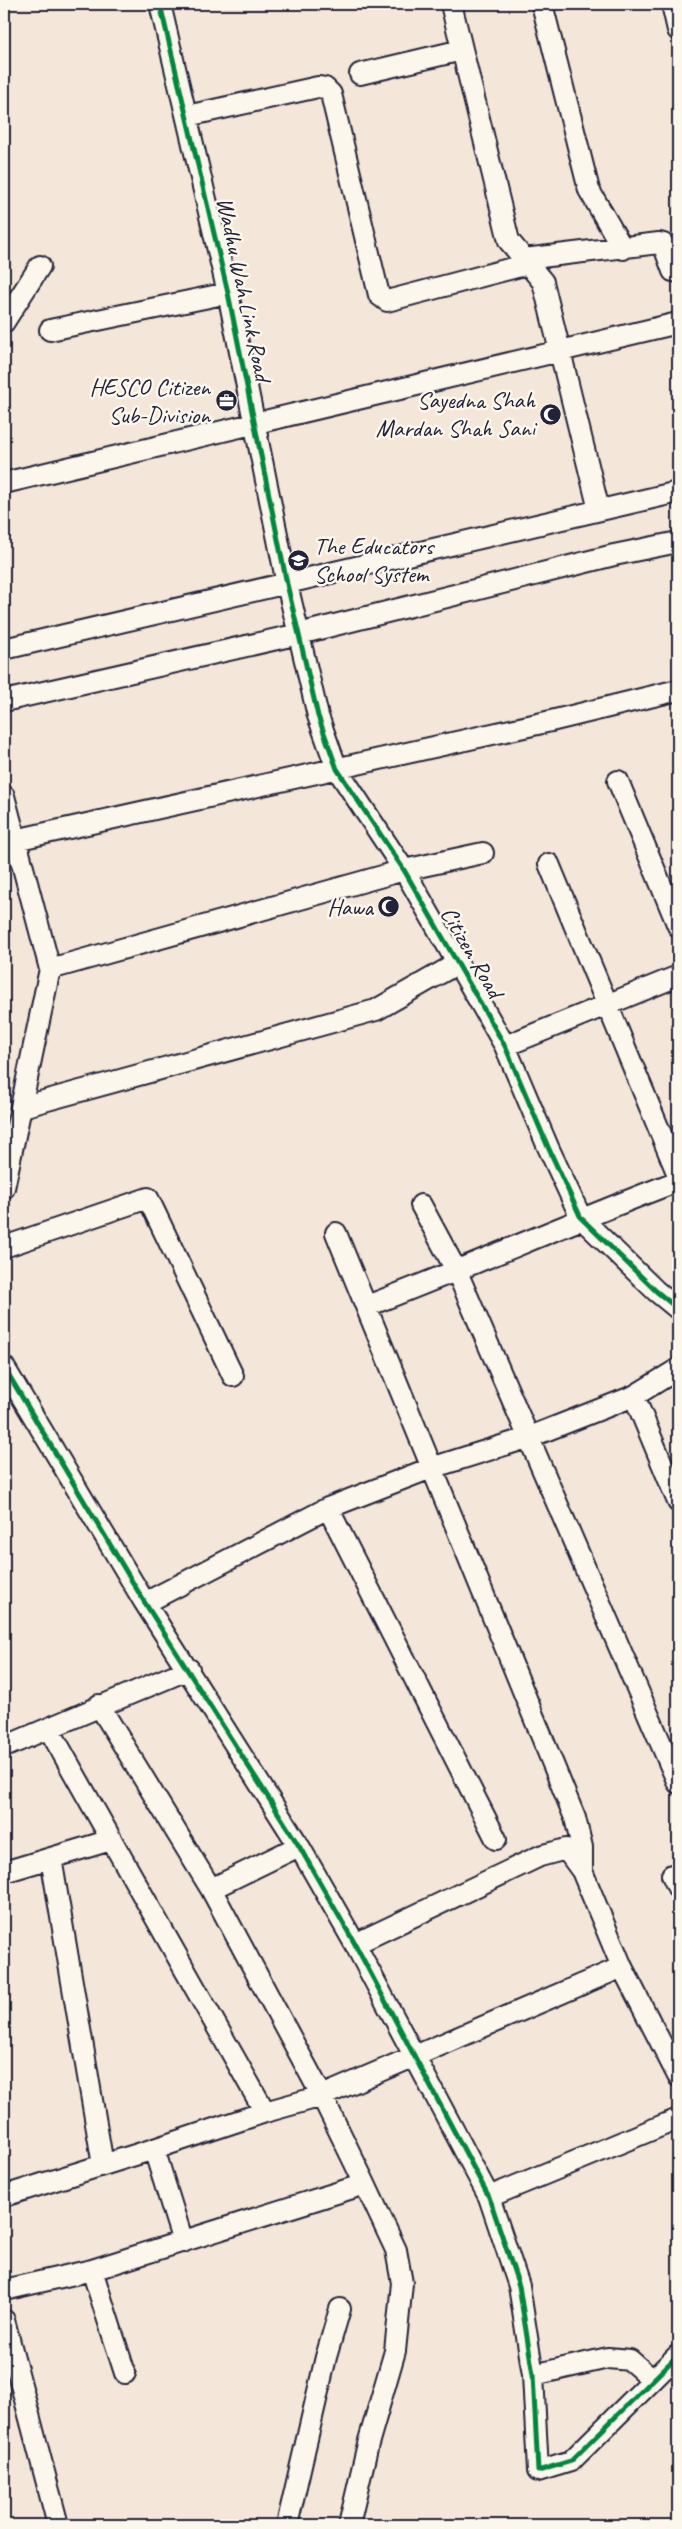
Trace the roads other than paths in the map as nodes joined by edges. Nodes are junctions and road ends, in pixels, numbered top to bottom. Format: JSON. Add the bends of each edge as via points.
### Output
{"nodes":[{"id":1,"x":160,"y":4,"type":"edge"},
{"id":2,"x":451,"y":4,"type":"edge"},
{"id":3,"x":542,"y":4,"type":"edge"},
{"id":4,"x":672,"y":4,"type":"edge"},
{"id":5,"x":678,"y":30,"type":"edge"},
{"id":6,"x":462,"y":50,"type":"junction"},
{"id":7,"x":360,"y":74,"type":"dead end"},
{"id":8,"x":187,"y":116,"type":"junction"},
{"id":9,"x":622,"y":248,"type":"junction"},
{"id":10,"x":526,"y":262,"type":"junction"},
{"id":11,"x":40,"y":266,"type":"dead end"},
{"id":12,"x":678,"y":272,"type":"edge"},
{"id":13,"x":228,"y":293,"type":"junction"},
{"id":14,"x":4,"y":322,"type":"edge"},
{"id":15,"x":678,"y":323,"type":"edge"},
{"id":16,"x":50,"y":330,"type":"dead end"},
{"id":17,"x":560,"y":351,"type":"junction"},
{"id":18,"x":255,"y":424,"type":"junction"},
{"id":19,"x":4,"y":483,"type":"edge"},
{"id":20,"x":678,"y":492,"type":"edge"},
{"id":21,"x":598,"y":510,"type":"junction"},
{"id":22,"x":678,"y":542,"type":"edge"},
{"id":23,"x":287,"y":584,"type":"junction"},
{"id":24,"x":299,"y":634,"type":"junction"},
{"id":25,"x":4,"y":649,"type":"edge"},
{"id":26,"x":678,"y":690,"type":"edge"},
{"id":27,"x":4,"y":701,"type":"edge"},
{"id":28,"x":337,"y":768,"type":"junction"},
{"id":29,"x":618,"y":781,"type":"dead end"},
{"id":30,"x":4,"y":796,"type":"edge"},
{"id":31,"x":15,"y":840,"type":"junction"},
{"id":32,"x":483,"y":854,"type":"dead end"},
{"id":33,"x":549,"y":864,"type":"dead end"},
{"id":34,"x":404,"y":870,"type":"junction"},
{"id":35,"x":678,"y":926,"type":"edge"},
{"id":36,"x":458,"y":963,"type":"junction"},
{"id":37,"x":50,"y":969,"type":"junction"},
{"id":38,"x":678,"y":976,"type":"edge"},
{"id":39,"x":607,"y":1005,"type":"junction"},
{"id":40,"x":505,"y":1046,"type":"junction"},
{"id":41,"x":22,"y":1107,"type":"junction"},
{"id":42,"x":678,"y":1175,"type":"edge"},
{"id":43,"x":678,"y":1181,"type":"edge"},
{"id":44,"x":4,"y":1188,"type":"edge"},
{"id":45,"x":421,"y":1205,"type":"dead end"},
{"id":46,"x":581,"y":1218,"type":"junction"},
{"id":47,"x":336,"y":1233,"type":"dead end"},
{"id":48,"x":4,"y":1247,"type":"edge"},
{"id":49,"x":457,"y":1272,"type":"junction"},
{"id":50,"x":367,"y":1306,"type":"junction"},
{"id":51,"x":678,"y":1308,"type":"edge"},
{"id":52,"x":4,"y":1367,"type":"edge"},
{"id":53,"x":678,"y":1369,"type":"edge"},
{"id":54,"x":233,"y":1376,"type":"dead end"},
{"id":55,"x":634,"y":1396,"type":"junction"},
{"id":56,"x":527,"y":1438,"type":"junction"},
{"id":57,"x":431,"y":1468,"type":"junction"},
{"id":58,"x":678,"y":1502,"type":"edge"},
{"id":59,"x":328,"y":1508,"type":"junction"},
{"id":60,"x":145,"y":1603,"type":"junction"},
{"id":61,"x":189,"y":1669,"type":"junction"},
{"id":62,"x":100,"y":1705,"type":"junction"},
{"id":63,"x":49,"y":1729,"type":"junction"},
{"id":64,"x":4,"y":1746,"type":"edge"},
{"id":65,"x":678,"y":1783,"type":"edge"},
{"id":66,"x":496,"y":1839,"type":"dead end"},
{"id":67,"x":111,"y":1840,"type":"junction"},
{"id":68,"x":299,"y":1846,"type":"junction"},
{"id":69,"x":52,"y":1858,"type":"junction"},
{"id":70,"x":582,"y":1871,"type":"junction"},
{"id":71,"x":4,"y":1872,"type":"edge"},
{"id":72,"x":211,"y":1889,"type":"junction"},
{"id":73,"x":355,"y":1944,"type":"junction"},
{"id":74,"x":622,"y":1967,"type":"junction"},
{"id":75,"x":415,"y":2057,"type":"junction"},
{"id":76,"x":678,"y":2076,"type":"edge"},
{"id":77,"x":322,"y":2096,"type":"junction"},
{"id":78,"x":265,"y":2112,"type":"junction"},
{"id":79,"x":678,"y":2119,"type":"edge"},
{"id":80,"x":154,"y":2149,"type":"junction"},
{"id":81,"x":103,"y":2165,"type":"junction"},
{"id":82,"x":364,"y":2184,"type":"junction"},
{"id":83,"x":4,"y":2196,"type":"edge"},
{"id":84,"x":489,"y":2197,"type":"junction"},
{"id":85,"x":183,"y":2242,"type":"junction"},
{"id":86,"x":92,"y":2270,"type":"junction"},
{"id":87,"x":4,"y":2290,"type":"edge"},
{"id":88,"x":340,"y":2309,"type":"dead end"},
{"id":89,"x":4,"y":2320,"type":"edge"},
{"id":90,"x":678,"y":2355,"type":"edge"},
{"id":91,"x":125,"y":2373,"type":"dead end"},
{"id":92,"x":533,"y":2375,"type":"junction"},
{"id":93,"x":653,"y":2380,"type":"junction"},
{"id":94,"x":58,"y":2525,"type":"edge"},
{"id":95,"x":287,"y":2525,"type":"edge"},
{"id":96,"x":349,"y":2525,"type":"edge"}],
"edges":[{"from":1,"to":8,"type":"street","name":"Wadhu Wah Link Road"},
{"from":2,"to":6,"type":"street"},
{"from":3,"to":9,"type":"street","via":[[589,190]]},
{"from":4,"to":5,"type":"street"},
{"from":6,"to":7,"type":"street"},
{"from":6,"to":10,"type":"street","via":[[509,241]]},
{"from":8,"to":10,"type":"street","via":[[325,88],[331,94],[379,295],[387,301]]},
{"from":8,"to":13,"type":"street","name":"Wadhu Wah Link Road"},
{"from":9,"to":10,"type":"street"},
{"from":9,"to":12,"type":"street","via":[[664,244],[673,270]]},
{"from":10,"to":17,"type":"street","via":[[543,282]]},
{"from":11,"to":14,"type":"street"},
{"from":13,"to":16,"type":"street"},
{"from":13,"to":18,"type":"street","name":"Wadhu Wah Link Road"},
{"from":15,"to":17,"type":"street"},
{"from":17,"to":18,"type":"street"},
{"from":17,"to":21,"type":"street"},
{"from":18,"to":19,"type":"street"},
{"from":18,"to":23,"type":"street","name":"Wadhu Wah Link Road"},
{"from":20,"to":21,"type":"street"},
{"from":21,"to":23,"type":"street"},
{"from":22,"to":24,"type":"street"},
{"from":23,"to":24,"type":"street","name":"Citizen Road"},
{"from":23,"to":25,"type":"street"},
{"from":24,"to":27,"type":"street"},
{"from":24,"to":28,"type":"street","name":"Citizen Road","via":[[318,716]]},
{"from":26,"to":28,"type":"street"},
{"from":28,"to":31,"type":"street"},
{"from":28,"to":34,"type":"street","name":"Citizen Road"},
{"from":29,"to":35,"type":"street"},
{"from":30,"to":31,"type":"street"},
{"from":31,"to":37,"type":"street"},
{"from":32,"to":34,"type":"street"},
{"from":33,"to":39,"type":"street"},
{"from":34,"to":36,"type":"street","name":"Citizen Road"},
{"from":34,"to":37,"type":"street"},
{"from":36,"to":40,"type":"street","name":"Citizen Road"},
{"from":36,"to":41,"type":"street","via":[[376,1010]]},
{"from":37,"to":41,"type":"street"},
{"from":38,"to":39,"type":"street"},
{"from":39,"to":40,"type":"street"},
{"from":39,"to":42,"type":"street"},
{"from":40,"to":46,"type":"street","name":"Citizen Road"},
{"from":41,"to":44,"type":"street"},
{"from":43,"to":46,"type":"street"},
{"from":45,"to":49,"type":"street"},
{"from":46,"to":49,"type":"street"},
{"from":46,"to":51,"type":"street","name":"Citizen Road","via":[[656,1291]]},
{"from":47,"to":50,"type":"street"},
{"from":48,"to":54,"type":"street","via":[[148,1198]]},
{"from":49,"to":50,"type":"street"},
{"from":49,"to":56,"type":"street"},
{"from":50,"to":57,"type":"street"},
{"from":52,"to":60,"type":"street"},
{"from":53,"to":55,"type":"street"},
{"from":55,"to":56,"type":"street"},
{"from":55,"to":58,"type":"street"},
{"from":56,"to":57,"type":"street"},
{"from":56,"to":65,"type":"street"},
{"from":57,"to":59,"type":"street"},
{"from":57,"to":70,"type":"street","via":[[575,1818],[582,1847]]},
{"from":59,"to":60,"type":"street"},
{"from":59,"to":66,"type":"street"},
{"from":60,"to":61,"type":"street"},
{"from":61,"to":62,"type":"street"},
{"from":61,"to":68,"type":"street"},
{"from":62,"to":63,"type":"street"},
{"from":62,"to":72,"type":"street"},
{"from":63,"to":64,"type":"street"},
{"from":63,"to":67,"type":"street"},
{"from":67,"to":69,"type":"street"},
{"from":67,"to":78,"type":"street"},
{"from":68,"to":72,"type":"street"},
{"from":68,"to":73,"type":"street"},
{"from":69,"to":71,"type":"street"},
{"from":69,"to":81,"type":"street"},
{"from":70,"to":73,"type":"street","via":[[566,1849],[540,1856]]},
{"from":70,"to":74,"type":"street"},
{"from":72,"to":77,"type":"street"},
{"from":73,"to":75,"type":"street"},
{"from":74,"to":75,"type":"street"},
{"from":74,"to":76,"type":"street"},
{"from":75,"to":77,"type":"street"},
{"from":75,"to":84,"type":"street"},
{"from":77,"to":78,"type":"street"},
{"from":77,"to":82,"type":"street"},
{"from":78,"to":80,"type":"street"},
{"from":79,"to":84,"type":"street"},
{"from":80,"to":81,"type":"street"},
{"from":80,"to":85,"type":"street"},
{"from":81,"to":83,"type":"street"},
{"from":82,"to":85,"type":"street"},
{"from":82,"to":96,"type":"street","via":[[396,2250],[402,2283],[395,2350]]},
{"from":84,"to":92,"type":"street","via":[[519,2286]]},
{"from":85,"to":86,"type":"street"},
{"from":86,"to":87,"type":"street"},
{"from":86,"to":91,"type":"street"},
{"from":88,"to":95,"type":"street"},
{"from":89,"to":94,"type":"street"},
{"from":90,"to":93,"type":"street"},
{"from":92,"to":93,"type":"street","via":[[608,2358],[630,2360]]},
{"from":92,"to":93,"type":"street","via":[[538,2471],[571,2462]]}]}
